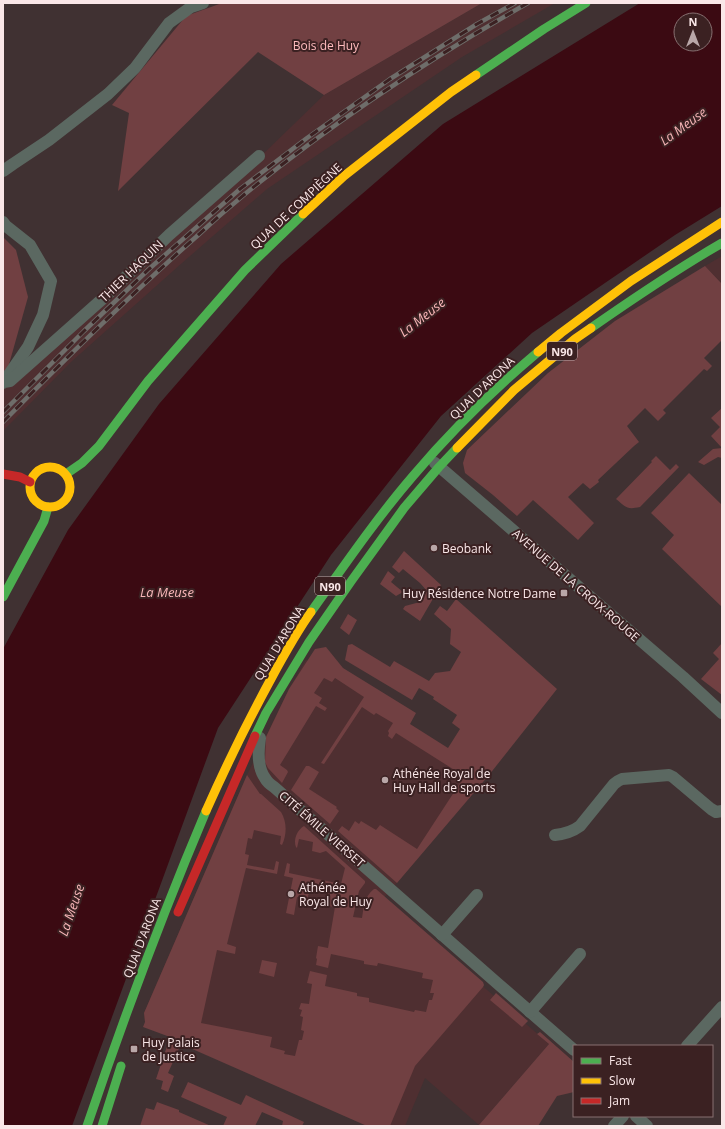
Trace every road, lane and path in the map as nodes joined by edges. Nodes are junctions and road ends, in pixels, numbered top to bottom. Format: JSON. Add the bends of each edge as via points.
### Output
{"nodes":[{"id":1,"x":203,"y":3,"type":"edge"},
{"id":2,"x":586,"y":3,"type":"edge"},
{"id":3,"x":259,"y":156,"type":"dead end"},
{"id":4,"x":3,"y":172,"type":"edge"},
{"id":5,"x":3,"y":222,"type":"edge"},
{"id":6,"x":722,"y":222,"type":"edge"},
{"id":7,"x":722,"y":243,"type":"edge"},
{"id":8,"x":4,"y":383,"type":"edge"},
{"id":9,"x":429,"y":458,"type":"junction"},
{"id":10,"x":439,"y":467,"type":"junction"},
{"id":11,"x":3,"y":474,"type":"edge"},
{"id":12,"x":66,"y":474,"type":"junction"},
{"id":13,"x":30,"y":482,"type":"junction"},
{"id":14,"x":48,"y":507,"type":"junction"},
{"id":15,"x":3,"y":597,"type":"edge"},
{"id":16,"x":722,"y":712,"type":"edge"},
{"id":17,"x":263,"y":720,"type":"junction"},
{"id":18,"x":722,"y":811,"type":"edge"},
{"id":19,"x":556,"y":835,"type":"dead end"},
{"id":20,"x":477,"y":895,"type":"dead end"},
{"id":21,"x":175,"y":922,"type":"dead end"},
{"id":22,"x":442,"y":935,"type":"junction"},
{"id":23,"x":580,"y":954,"type":"dead end"},
{"id":24,"x":722,"y":1007,"type":"edge"},
{"id":25,"x":530,"y":1012,"type":"junction"},
{"id":26,"x":688,"y":1045,"type":"edge"},
{"id":27,"x":573,"y":1049,"type":"edge"},
{"id":28,"x":124,"y":1058,"type":"dead end"},
{"id":29,"x":622,"y":1117,"type":"edge"},
{"id":30,"x":637,"y":1117,"type":"edge"},
{"id":31,"x":87,"y":1126,"type":"edge"},
{"id":32,"x":102,"y":1126,"type":"edge"},
{"id":33,"x":614,"y":1126,"type":"edge"},
{"id":34,"x":647,"y":1126,"type":"edge"}],
"edges":[{"from":1,"to":4,"type":"street","via":[[191,7],[169,23],[135,68],[108,94]]},
{"from":2,"to":12,"type":"main road","name":"QUAI DE COMPIÈGNE","via":[[451,92],[344,176],[245,270],[148,381],[99,446]]},
{"from":3,"to":8,"type":"street","name":"THIER HAQUIN","via":[[169,234],[53,343],[10,381]]},
{"from":5,"to":8,"type":"street","via":[[30,245],[50,281],[43,315],[28,347]]},
{"from":6,"to":9,"type":"main road","name":"QUAI D'ARONA","number":"N90","via":[[631,281],[561,333],[477,408]]},
{"from":7,"to":10,"type":"main road","name":"QUAI D'ARONA","number":"N90","via":[[575,339],[514,390]]},
{"from":9,"to":10,"type":"street","name":"AVENUE DE LA CROIX-ROUGE"},
{"from":9,"to":31,"type":"main road","name":"QUAI D'ARONA","number":"N90","via":[[370,532],[301,626],[251,714],[222,774],[175,886],[135,987]]},
{"from":10,"to":16,"type":"street","name":"AVENUE DE LA CROIX-ROUGE"},
{"from":10,"to":17,"type":"main road","name":"QUAI D'ARONA","number":"N90","via":[[404,508],[314,634]]},
{"from":11,"to":13,"type":"main road"},
{"from":12,"to":13,"type":"main road","via":[[50,466],[41,468]]},
{"from":12,"to":14,"type":"main road","via":[[70,482],[70,492],[57,506]]},
{"from":13,"to":14,"type":"main road","via":[[33,499],[39,505]]},
{"from":14,"to":15,"type":"main road","via":[[44,521]]},
{"from":17,"to":21,"type":"main road","name":"QUAI D'ARONA","number":"N90"},
{"from":17,"to":22,"type":"street","name":"CITÉ ÉMILE VIERSET","via":[[258,750],[264,778]]},
{"from":18,"to":19,"type":"street","via":[[716,812],[669,775],[622,779],[614,784],[580,826],[573,831]]},
{"from":20,"to":22,"type":"street"},
{"from":22,"to":25,"type":"street","name":"CITÉ ÉMILE VIERSET"},
{"from":23,"to":25,"type":"street"},
{"from":24,"to":26,"type":"street"},
{"from":25,"to":27,"type":"street","name":"CITÉ ÉMILE VIERSET"},
{"from":28,"to":32,"type":"main road"},
{"from":29,"to":33,"type":"street"},
{"from":30,"to":34,"type":"street"}]}
